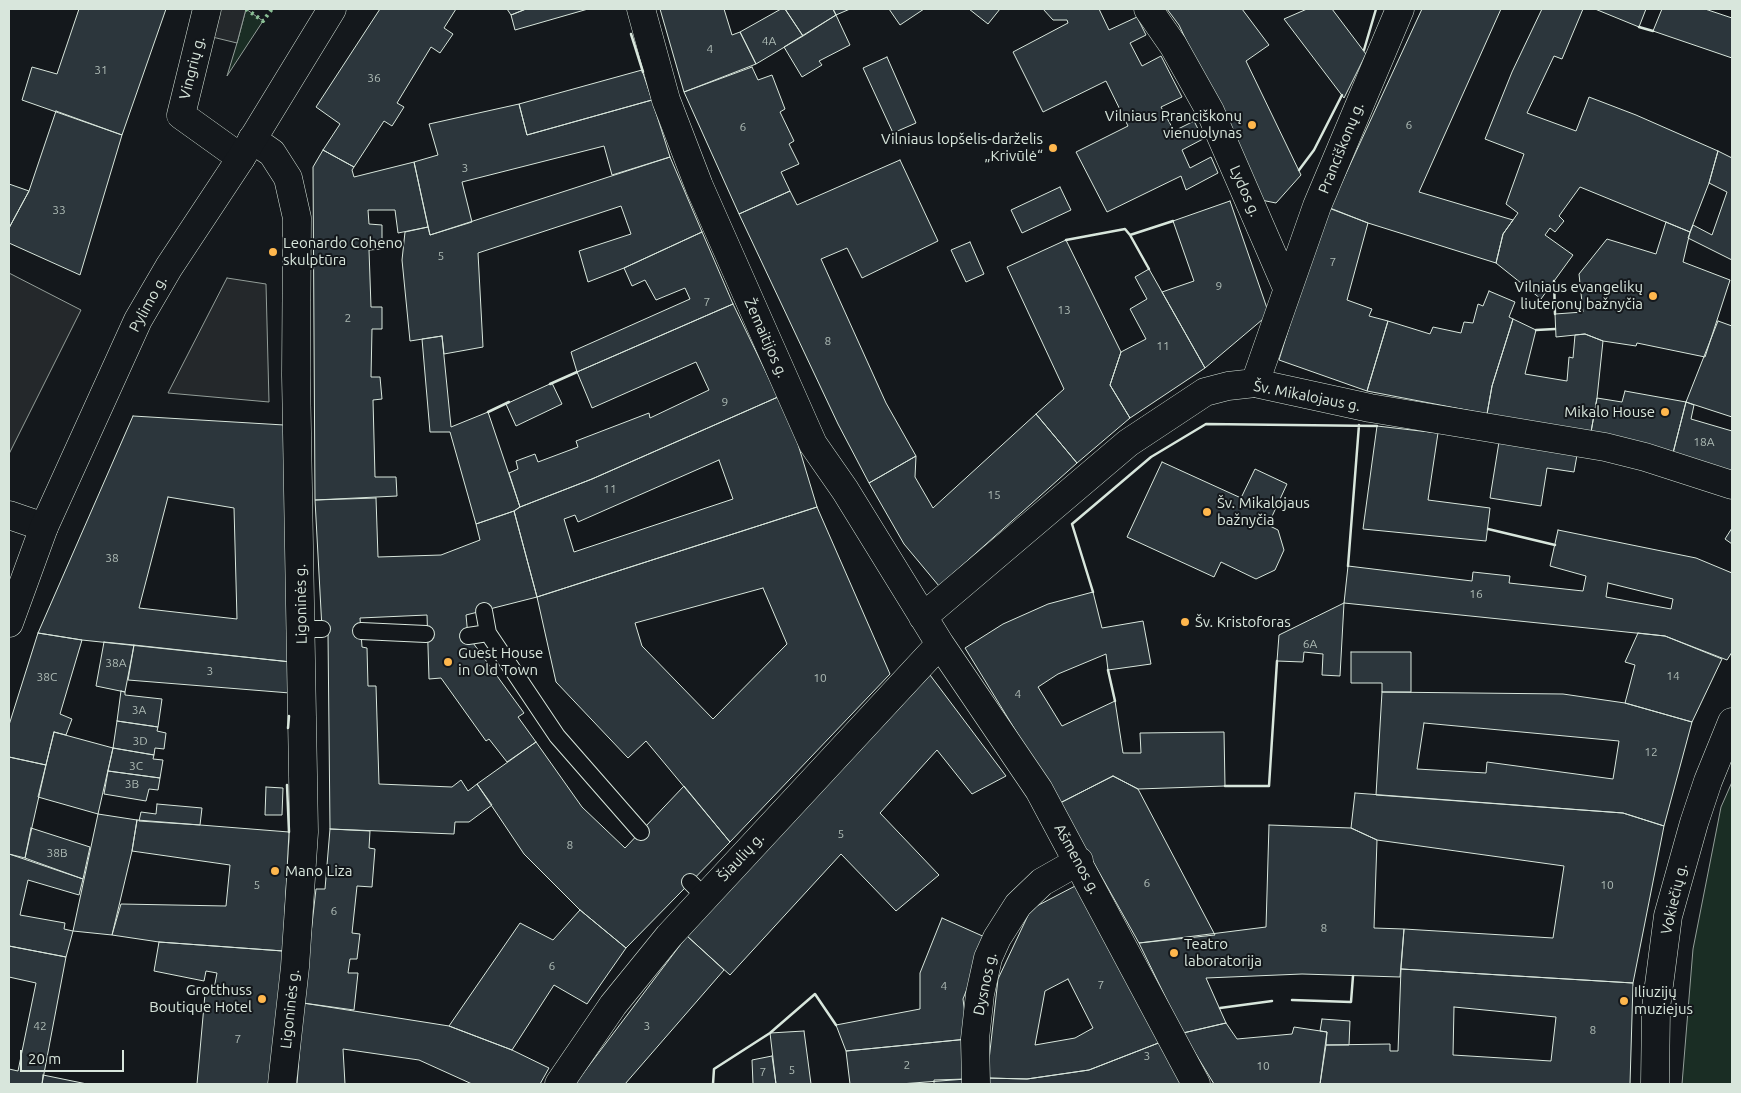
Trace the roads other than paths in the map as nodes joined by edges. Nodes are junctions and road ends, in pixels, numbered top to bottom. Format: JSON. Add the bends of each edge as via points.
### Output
{"nodes":[{"id":1,"x":207,"y":9,"type":"edge"},
{"id":2,"x":332,"y":9,"type":"edge"},
{"id":3,"x":641,"y":9,"type":"edge"},
{"id":4,"x":1148,"y":9,"type":"edge"},
{"id":5,"x":1400,"y":9,"type":"edge"},
{"id":6,"x":246,"y":148,"type":"junction"},
{"id":7,"x":1288,"y":288,"type":"junction"},
{"id":8,"x":1255,"y":384,"type":"junction"},
{"id":9,"x":1732,"y":485,"type":"edge"},
{"id":10,"x":9,"y":515,"type":"edge"},
{"id":11,"x":44,"y":527,"type":"junction"},
{"id":12,"x":484,"y":611,"type":"dead end"},
{"id":13,"x":923,"y":617,"type":"junction"},
{"id":14,"x":9,"y":623,"type":"edge"},
{"id":15,"x":361,"y":631,"type":"dead end"},
{"id":16,"x":488,"y":633,"type":"junction"},
{"id":17,"x":426,"y":634,"type":"dead end"},
{"id":18,"x":468,"y":636,"type":"dead end"},
{"id":19,"x":940,"y":644,"type":"junction"},
{"id":20,"x":1732,"y":722,"type":"edge"},
{"id":21,"x":641,"y":832,"type":"dead end"},
{"id":22,"x":1079,"y":862,"type":"junction"},
{"id":23,"x":282,"y":1084,"type":"edge"},
{"id":24,"x":559,"y":1084,"type":"edge"},
{"id":25,"x":976,"y":1084,"type":"edge"},
{"id":26,"x":1196,"y":1084,"type":"edge"},
{"id":27,"x":1655,"y":1084,"type":"edge"}],
"edges":[{"from":1,"to":6,"type":"street","name":"Vingrių g.","via":[[180,115]]},
{"from":2,"to":6,"type":"street","name":"Pylimo g."},
{"from":3,"to":13,"type":"street","name":"Žemaitijos g.","via":[[666,100],[699,186],[812,444],[845,490]]},
{"from":4,"to":7,"type":"street","name":"Lydos g.","via":[[1173,45],[1210,111]]},
{"from":5,"to":7,"type":"street","name":"Pranciškonų g.","via":[[1317,206]]},
{"from":6,"to":11,"type":"street","name":"Pylimo g.","via":[[138,320]]},
{"from":6,"to":23,"type":"street","name":"Ligoninės g.","via":[[272,153],[288,178],[297,218],[296,375],[312,629],[304,832],[295,967]]},
{"from":7,"to":8,"type":"street"},
{"from":8,"to":9,"type":"street","name":"Šv. Mikalojaus g.","via":[[1370,408],[1605,448],[1645,457]]},
{"from":8,"to":13,"type":"street","name":"Šv. Mikalojaus g.","via":[[1205,392],[1128,442]]},
{"from":10,"to":11,"type":"street"},
{"from":11,"to":14,"type":"street","name":"Pylimo g."},
{"from":12,"to":16,"type":"lane"},
{"from":13,"to":19,"type":"street","name":"Žemaitijos g."},
{"from":15,"to":17,"type":"lane"},
{"from":16,"to":18,"type":"lane"},
{"from":16,"to":21,"type":"lane","via":[[557,736]]},
{"from":19,"to":22,"type":"street","name":"Ašmenos g.","via":[[1038,790]]},
{"from":19,"to":24,"type":"street","name":"Šiaulių g.","via":[[697,889]]},
{"from":20,"to":27,"type":"street","name":"Vokiečių g.","via":[[1696,814],[1668,916],[1656,1008]]},
{"from":22,"to":25,"type":"street","name":"Dysnos g.","via":[[1042,882],[1002,926],[988,958],[980,994],[975,1039]]},
{"from":22,"to":26,"type":"street","name":"Ašmenos g."}]}
